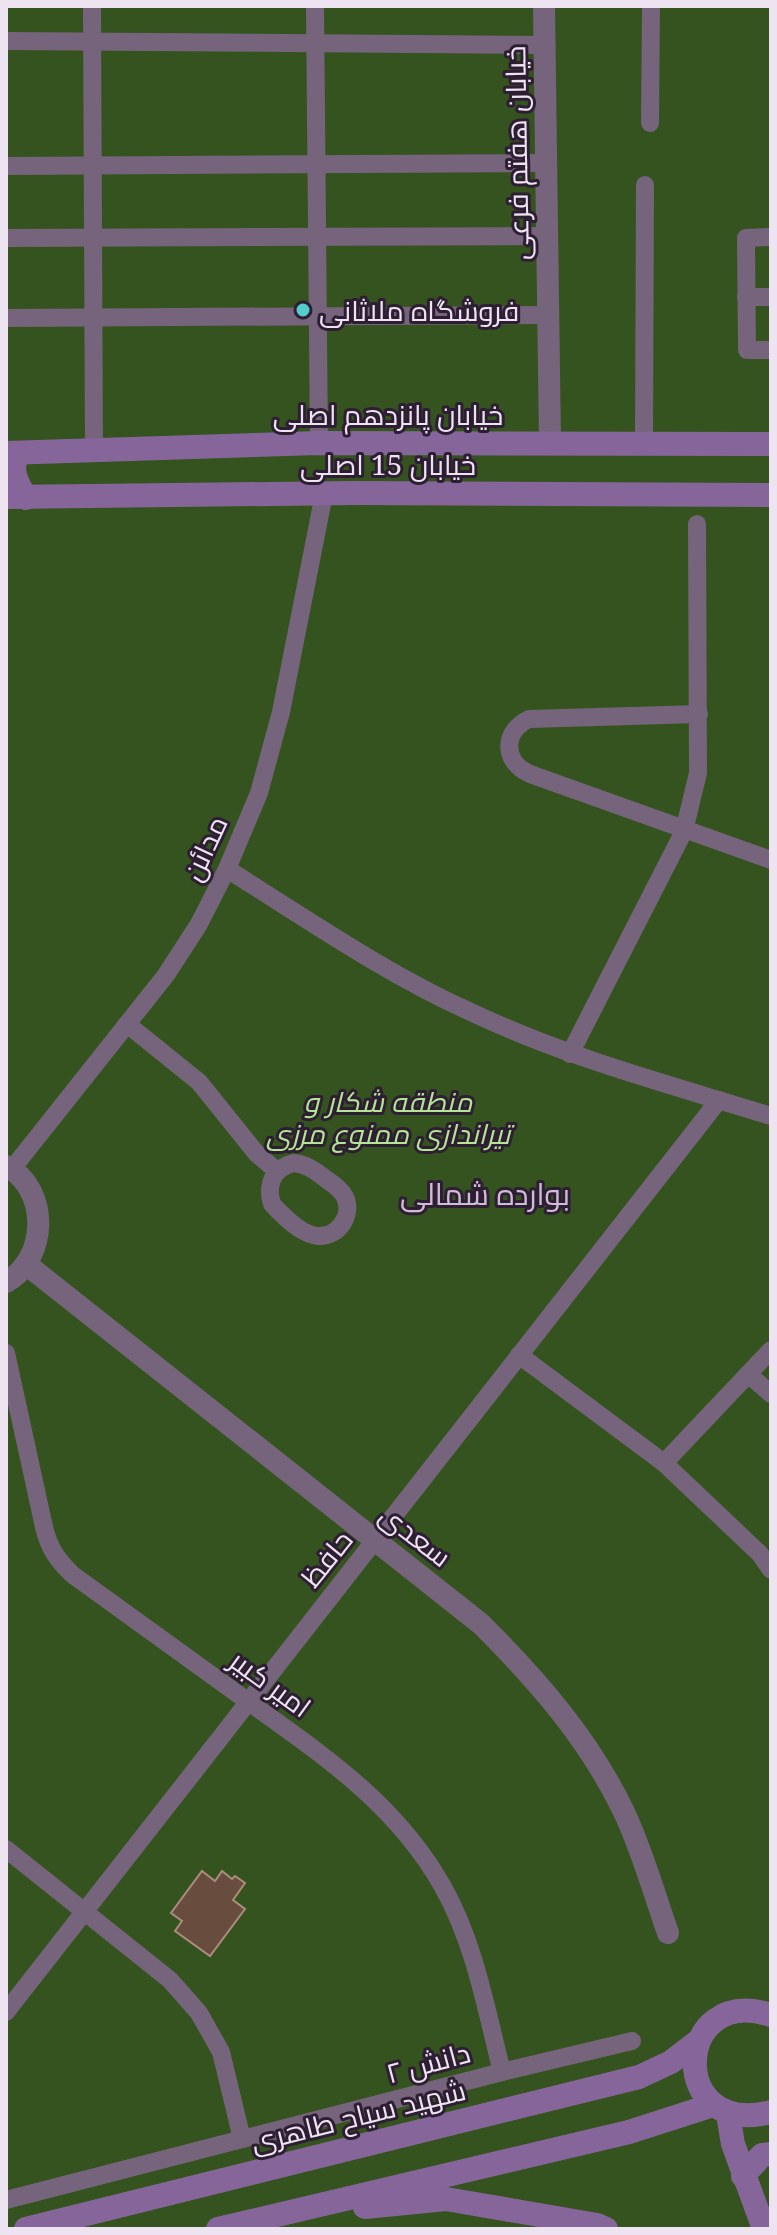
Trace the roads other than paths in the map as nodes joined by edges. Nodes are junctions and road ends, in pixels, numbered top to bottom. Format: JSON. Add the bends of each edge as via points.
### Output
{"nodes":[{"id":1,"x":92,"y":6,"type":"edge"},
{"id":2,"x":315,"y":6,"type":"edge"},
{"id":3,"x":544,"y":6,"type":"edge"},
{"id":4,"x":651,"y":6,"type":"edge"},
{"id":5,"x":6,"y":41,"type":"edge"},
{"id":6,"x":92,"y":41,"type":"junction"},
{"id":7,"x":315,"y":43,"type":"junction"},
{"id":8,"x":545,"y":45,"type":"junction"},
{"id":9,"x":650,"y":123,"type":"dead end"},
{"id":10,"x":546,"y":163,"type":"junction"},
{"id":11,"x":316,"y":164,"type":"junction"},
{"id":12,"x":6,"y":166,"type":"edge"},
{"id":13,"x":92,"y":166,"type":"junction"},
{"id":14,"x":645,"y":185,"type":"dead end"},
{"id":15,"x":547,"y":236,"type":"junction"},
{"id":16,"x":317,"y":237,"type":"junction"},
{"id":17,"x":771,"y":237,"type":"edge"},
{"id":18,"x":6,"y":238,"type":"edge"},
{"id":19,"x":93,"y":238,"type":"junction"},
{"id":20,"x":746,"y":297,"type":"junction"},
{"id":21,"x":771,"y":297,"type":"edge"},
{"id":22,"x":548,"y":315,"type":"junction"},
{"id":23,"x":318,"y":316,"type":"junction"},
{"id":24,"x":93,"y":317,"type":"junction"},
{"id":25,"x":6,"y":318,"type":"edge"},
{"id":26,"x":771,"y":350,"type":"edge"},
{"id":27,"x":319,"y":443,"type":"junction"},
{"id":28,"x":550,"y":443,"type":"junction"},
{"id":29,"x":644,"y":444,"type":"junction"},
{"id":30,"x":771,"y":444,"type":"edge"},
{"id":31,"x":94,"y":451,"type":"junction"},
{"id":32,"x":12,"y":453,"type":"edge"},
{"id":33,"x":324,"y":494,"type":"junction"},
{"id":34,"x":771,"y":495,"type":"edge"},
{"id":35,"x":16,"y":498,"type":"edge"},
{"id":36,"x":697,"y":524,"type":"dead end"},
{"id":37,"x":699,"y":714,"type":"junction"},
{"id":38,"x":684,"y":831,"type":"junction"},
{"id":39,"x":771,"y":860,"type":"edge"},
{"id":40,"x":227,"y":869,"type":"junction"},
{"id":41,"x":127,"y":1024,"type":"junction"},
{"id":42,"x":570,"y":1054,"type":"junction"},
{"id":43,"x":719,"y":1100,"type":"junction"},
{"id":44,"x":771,"y":1116,"type":"edge"},
{"id":45,"x":9,"y":1168,"type":"edge"},
{"id":46,"x":277,"y":1171,"type":"junction"},
{"id":47,"x":26,"y":1264,"type":"junction"},
{"id":48,"x":6,"y":1282,"type":"edge"},
{"id":49,"x":771,"y":1350,"type":"edge"},
{"id":50,"x":6,"y":1353,"type":"edge"},
{"id":51,"x":519,"y":1355,"type":"junction"},
{"id":52,"x":748,"y":1374,"type":"junction"},
{"id":53,"x":771,"y":1394,"type":"edge"},
{"id":54,"x":664,"y":1463,"type":"junction"},
{"id":55,"x":376,"y":1541,"type":"junction"},
{"id":56,"x":771,"y":1570,"type":"edge"},
{"id":57,"x":248,"y":1701,"type":"junction"},
{"id":58,"x":6,"y":1849,"type":"edge"},
{"id":59,"x":85,"y":1910,"type":"junction"},
{"id":60,"x":668,"y":1933,"type":"dead end"},
{"id":61,"x":6,"y":2012,"type":"edge"},
{"id":62,"x":771,"y":2015,"type":"edge"},
{"id":63,"x":632,"y":2041,"type":"dead end"},
{"id":64,"x":697,"y":2042,"type":"junction"},
{"id":65,"x":502,"y":2072,"type":"junction"},
{"id":66,"x":720,"y":2110,"type":"junction"},
{"id":67,"x":771,"y":2112,"type":"edge"},
{"id":68,"x":242,"y":2139,"type":"junction"},
{"id":69,"x":771,"y":2154,"type":"edge"},
{"id":70,"x":743,"y":2176,"type":"junction"},
{"id":71,"x":6,"y":2200,"type":"edge"},
{"id":72,"x":271,"y":2216,"type":"junction"},
{"id":73,"x":26,"y":2229,"type":"edge"},
{"id":74,"x":218,"y":2229,"type":"edge"},
{"id":75,"x":606,"y":2229,"type":"edge"},
{"id":76,"x":764,"y":2229,"type":"edge"}],
"edges":[{"from":1,"to":6,"type":"street"},
{"from":2,"to":7,"type":"street"},
{"from":3,"to":8,"type":"street","name":"خیابان هفتم فرعی"},
{"from":4,"to":9,"type":"street"},
{"from":5,"to":6,"type":"street"},
{"from":6,"to":7,"type":"street"},
{"from":6,"to":13,"type":"street"},
{"from":7,"to":8,"type":"street"},
{"from":7,"to":11,"type":"street"},
{"from":8,"to":10,"type":"street","name":"خیابان هفتم فرعی"},
{"from":10,"to":11,"type":"street"},
{"from":10,"to":15,"type":"street","name":"خیابان هفتم فرعی"},
{"from":11,"to":13,"type":"street"},
{"from":11,"to":16,"type":"street"},
{"from":12,"to":13,"type":"street"},
{"from":13,"to":19,"type":"street"},
{"from":14,"to":29,"type":"street"},
{"from":15,"to":16,"type":"street"},
{"from":15,"to":22,"type":"street","name":"خیابان هفتم فرعی"},
{"from":16,"to":19,"type":"street"},
{"from":16,"to":23,"type":"street"},
{"from":17,"to":20,"type":"street","via":[[746,238]]},
{"from":18,"to":19,"type":"street"},
{"from":19,"to":24,"type":"street"},
{"from":20,"to":21,"type":"street"},
{"from":20,"to":26,"type":"street","via":[[747,350]]},
{"from":22,"to":23,"type":"street"},
{"from":22,"to":28,"type":"street","name":"خیابان هفتم فرعی"},
{"from":23,"to":24,"type":"street"},
{"from":23,"to":27,"type":"street"},
{"from":24,"to":25,"type":"street"},
{"from":24,"to":31,"type":"street"},
{"from":27,"to":28,"type":"main road","name":"خیابان پانزدهم اصلی"},
{"from":27,"to":31,"type":"main road","name":"خیابان پانزدهم اصلی"},
{"from":28,"to":29,"type":"main road","name":"خیابان پانزدهم اصلی"},
{"from":29,"to":30,"type":"main road","name":"خیابان پانزدهم اصلی"},
{"from":31,"to":32,"type":"main road","name":"خیابان پانزدهم اصلی"},
{"from":32,"to":35,"type":"main road"},
{"from":33,"to":34,"type":"main road","name":"خیابان 15 اصلی"},
{"from":33,"to":35,"type":"main road","name":"خیابان 15 اصلی"},
{"from":33,"to":40,"type":"street","name":"مدائن","via":[[281,712],[259,793]]},
{"from":36,"to":37,"type":"street"},
{"from":37,"to":38,"type":"street","via":[[698,773]]},
{"from":37,"to":38,"type":"street","via":[[529,719],[514,729],[508,747],[521,770]]},
{"from":38,"to":39,"type":"street"},
{"from":38,"to":42,"type":"street"},
{"from":40,"to":41,"type":"street","name":"مدائن","via":[[166,975]]},
{"from":40,"to":42,"type":"street","via":[[378,964],[472,1013]]},
{"from":41,"to":45,"type":"street","name":"مدائن"},
{"from":41,"to":46,"type":"street","via":[[199,1082]]},
{"from":42,"to":43,"type":"street"},
{"from":43,"to":44,"type":"street"},
{"from":43,"to":51,"type":"street","name":"حافظ"},
{"from":45,"to":47,"type":"street","via":[[27,1185],[40,1225]]},
{"from":46,"to":46,"type":"street","via":[[269,1186],[278,1210],[309,1234],[327,1235],[342,1225],[347,1207],[341,1190],[302,1164]]},
{"from":47,"to":48,"type":"street"},
{"from":47,"to":55,"type":"street","name":"سعدی"},
{"from":49,"to":52,"type":"street"},
{"from":50,"to":57,"type":"street","name":"امیر کبیر","via":[[44,1527],[59,1562]]},
{"from":51,"to":54,"type":"street"},
{"from":51,"to":55,"type":"street","name":"حافظ"},
{"from":52,"to":53,"type":"street"},
{"from":52,"to":54,"type":"street"},
{"from":54,"to":56,"type":"street"},
{"from":55,"to":57,"type":"street","name":"حافظ"},
{"from":55,"to":60,"type":"street","name":"سعدی","via":[[481,1624],[575,1727],[625,1815]]},
{"from":57,"to":59,"type":"street","name":"حافظ"},
{"from":57,"to":65,"type":"street","name":"امیر کبیر","via":[[366,1789],[407,1834],[443,1886],[469,1942]]},
{"from":58,"to":59,"type":"street"},
{"from":59,"to":61,"type":"street","name":"حافظ"},
{"from":59,"to":68,"type":"street","via":[[170,1980],[199,2013],[221,2052]]},
{"from":62,"to":64,"type":"main road","name":"شهید سیاح طاهری","via":[[735,2010],[717,2018]]},
{"from":63,"to":65,"type":"street","name":"دانش ۲"},
{"from":64,"to":66,"type":"main road","via":[[695,2076]]},
{"from":64,"to":73,"type":"main road","name":"شهید سیاح طاهری","via":[[639,2077]]},
{"from":65,"to":68,"type":"street","name":"دانش ۲"},
{"from":66,"to":67,"type":"main road","via":[[750,2118]]},
{"from":66,"to":70,"type":"main road"},
{"from":66,"to":72,"type":"main road"},
{"from":68,"to":71,"type":"street","name":"دانش ۲"},
{"from":69,"to":70,"type":"main road","via":[[762,2155]]},
{"from":70,"to":76,"type":"main road"},
{"from":72,"to":74,"type":"main road"},
{"from":72,"to":75,"type":"main road","via":[[446,2199]]}]}
